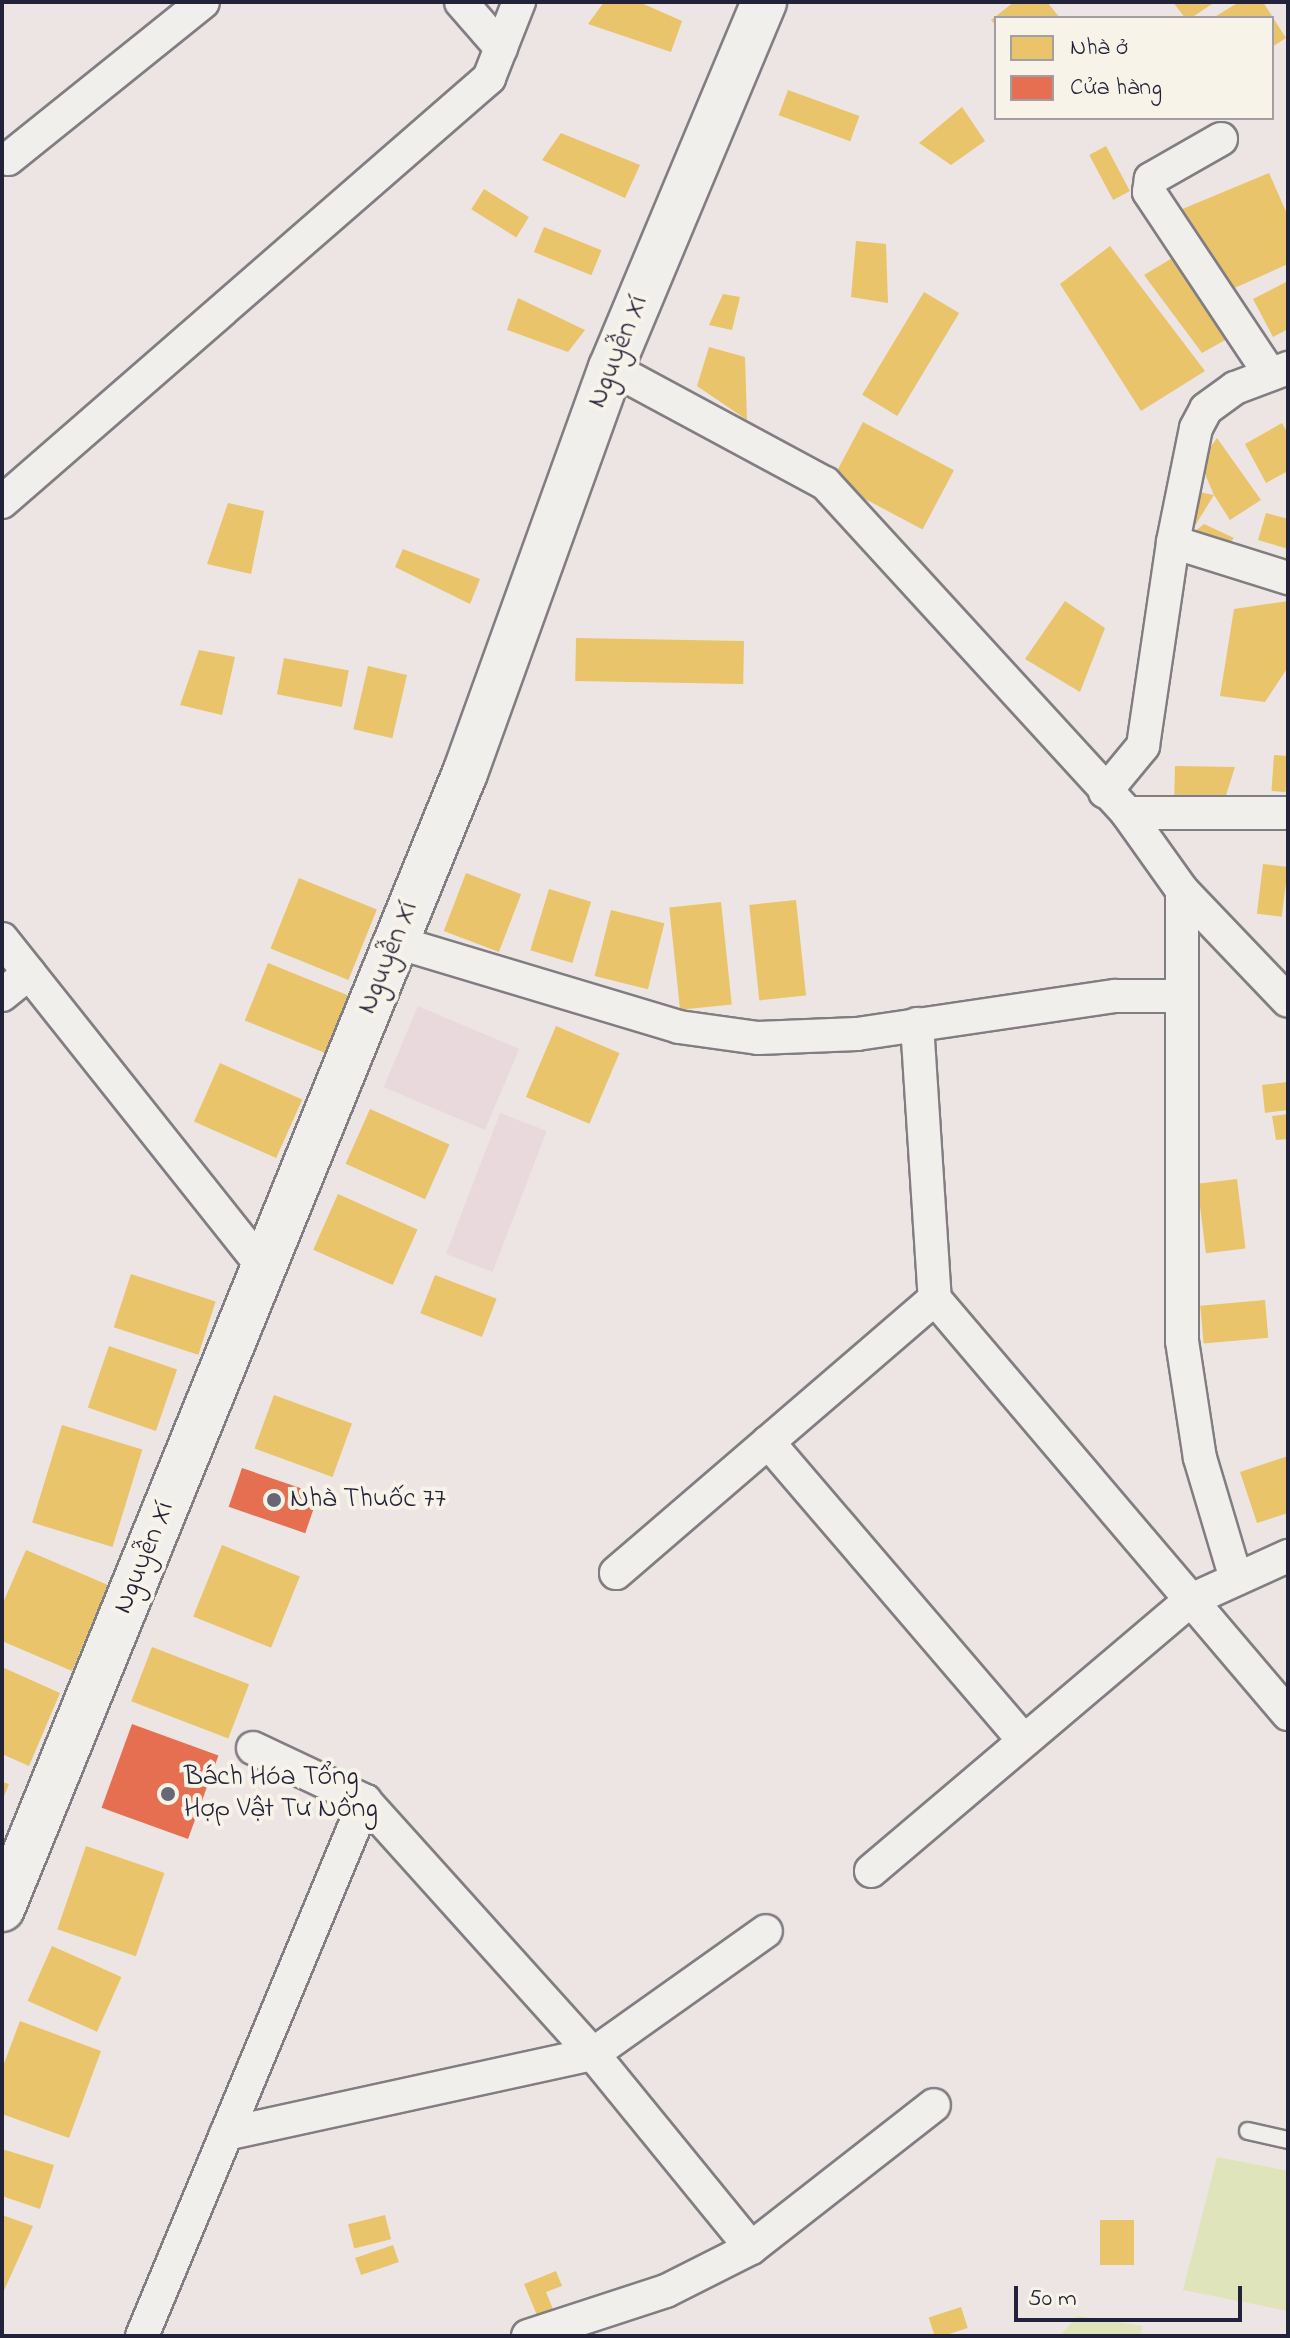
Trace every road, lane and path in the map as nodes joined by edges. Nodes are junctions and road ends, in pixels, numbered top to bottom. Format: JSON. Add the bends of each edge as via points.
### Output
{"nodes":[{"id":1,"x":203,"y":2,"type":"edge"},
{"id":2,"x":461,"y":2,"type":"edge"},
{"id":3,"x":519,"y":2,"type":"edge"},
{"id":4,"x":764,"y":2,"type":"edge"},
{"id":5,"x":501,"y":48,"type":"junction"},
{"id":6,"x":1221,"y":139,"type":"dead end"},
{"id":7,"x":8,"y":159,"type":"dead end"},
{"id":8,"x":611,"y":368,"type":"junction"},
{"id":9,"x":1279,"y":371,"type":"edge"},
{"id":10,"x":2,"y":502,"type":"edge"},
{"id":11,"x":1173,"y":542,"type":"junction"},
{"id":12,"x":1288,"y":578,"type":"edge"},
{"id":13,"x":1116,"y":803,"type":"junction"},
{"id":14,"x":1288,"y":813,"type":"edge"},
{"id":15,"x":1182,"y":890,"type":"junction"},
{"id":16,"x":2,"y":939,"type":"edge"},
{"id":17,"x":396,"y":942,"type":"junction"},
{"id":18,"x":29,"y":973,"type":"junction"},
{"id":19,"x":2,"y":995,"type":"edge"},
{"id":20,"x":1182,"y":996,"type":"junction"},
{"id":21,"x":1288,"y":1001,"type":"edge"},
{"id":22,"x":917,"y":1024,"type":"junction"},
{"id":23,"x":263,"y":1267,"type":"junction"},
{"id":24,"x":935,"y":1299,"type":"junction"},
{"id":25,"x":768,"y":1442,"type":"junction"},
{"id":26,"x":1288,"y":1556,"type":"edge"},
{"id":27,"x":616,"y":1573,"type":"dead end"},
{"id":28,"x":1236,"y":1579,"type":"junction"},
{"id":29,"x":1191,"y":1600,"type":"junction"},
{"id":30,"x":1288,"y":1714,"type":"edge"},
{"id":31,"x":1023,"y":1739,"type":"junction"},
{"id":32,"x":253,"y":1748,"type":"dead end"},
{"id":33,"x":365,"y":1801,"type":"junction"},
{"id":34,"x":871,"y":1871,"type":"dead end"},
{"id":35,"x":2,"y":1909,"type":"edge"},
{"id":36,"x":766,"y":1931,"type":"dead end"},
{"id":37,"x":593,"y":2054,"type":"junction"},
{"id":38,"x":934,"y":2105,"type":"dead end"},
{"id":39,"x":1248,"y":2131,"type":"dead end"},
{"id":40,"x":226,"y":2134,"type":"junction"},
{"id":41,"x":1288,"y":2140,"type":"edge"},
{"id":42,"x":751,"y":2248,"type":"junction"},
{"id":43,"x":142,"y":2336,"type":"edge"},
{"id":44,"x":528,"y":2336,"type":"edge"}],
"edges":[{"from":1,"to":7,"type":"street"},
{"from":2,"to":5,"type":"street"},
{"from":3,"to":5,"type":"street"},
{"from":4,"to":8,"type":"street","name":"Nguyễn Xí"},
{"from":5,"to":10,"type":"street","via":[[489,78]]},
{"from":6,"to":9,"type":"street","via":[[1151,179],[1149,192]]},
{"from":8,"to":13,"type":"street","via":[[825,483]]},
{"from":8,"to":17,"type":"street","name":"Nguyễn Xí","via":[[465,773]]},
{"from":9,"to":11,"type":"street","via":[[1235,388],[1206,409],[1196,428]]},
{"from":11,"to":12,"type":"street"},
{"from":11,"to":13,"type":"street","via":[[1143,746]]},
{"from":13,"to":14,"type":"street"},
{"from":13,"to":15,"type":"street"},
{"from":15,"to":20,"type":"street"},
{"from":15,"to":21,"type":"street"},
{"from":16,"to":18,"type":"street"},
{"from":17,"to":22,"type":"street","via":[[679,1027],[758,1038],[857,1034]]},
{"from":17,"to":23,"type":"street","name":"Nguyễn Xí"},
{"from":18,"to":19,"type":"street"},
{"from":18,"to":23,"type":"street"},
{"from":20,"to":22,"type":"street","via":[[1115,996]]},
{"from":20,"to":28,"type":"street","via":[[1182,1341],[1200,1458]]},
{"from":22,"to":24,"type":"street"},
{"from":23,"to":35,"type":"street","name":"Nguyễn Xí"},
{"from":24,"to":25,"type":"street"},
{"from":24,"to":29,"type":"street"},
{"from":25,"to":27,"type":"street"},
{"from":25,"to":31,"type":"street"},
{"from":26,"to":28,"type":"street"},
{"from":28,"to":29,"type":"street"},
{"from":29,"to":30,"type":"street"},
{"from":29,"to":31,"type":"street"},
{"from":31,"to":34,"type":"street"},
{"from":32,"to":33,"type":"street"},
{"from":33,"to":37,"type":"street"},
{"from":33,"to":40,"type":"street"},
{"from":36,"to":37,"type":"street"},
{"from":37,"to":40,"type":"street"},
{"from":37,"to":42,"type":"street"},
{"from":38,"to":42,"type":"street"},
{"from":39,"to":41,"type":"lane"},
{"from":40,"to":43,"type":"street"},
{"from":42,"to":44,"type":"street","via":[[666,2291]]}]}
